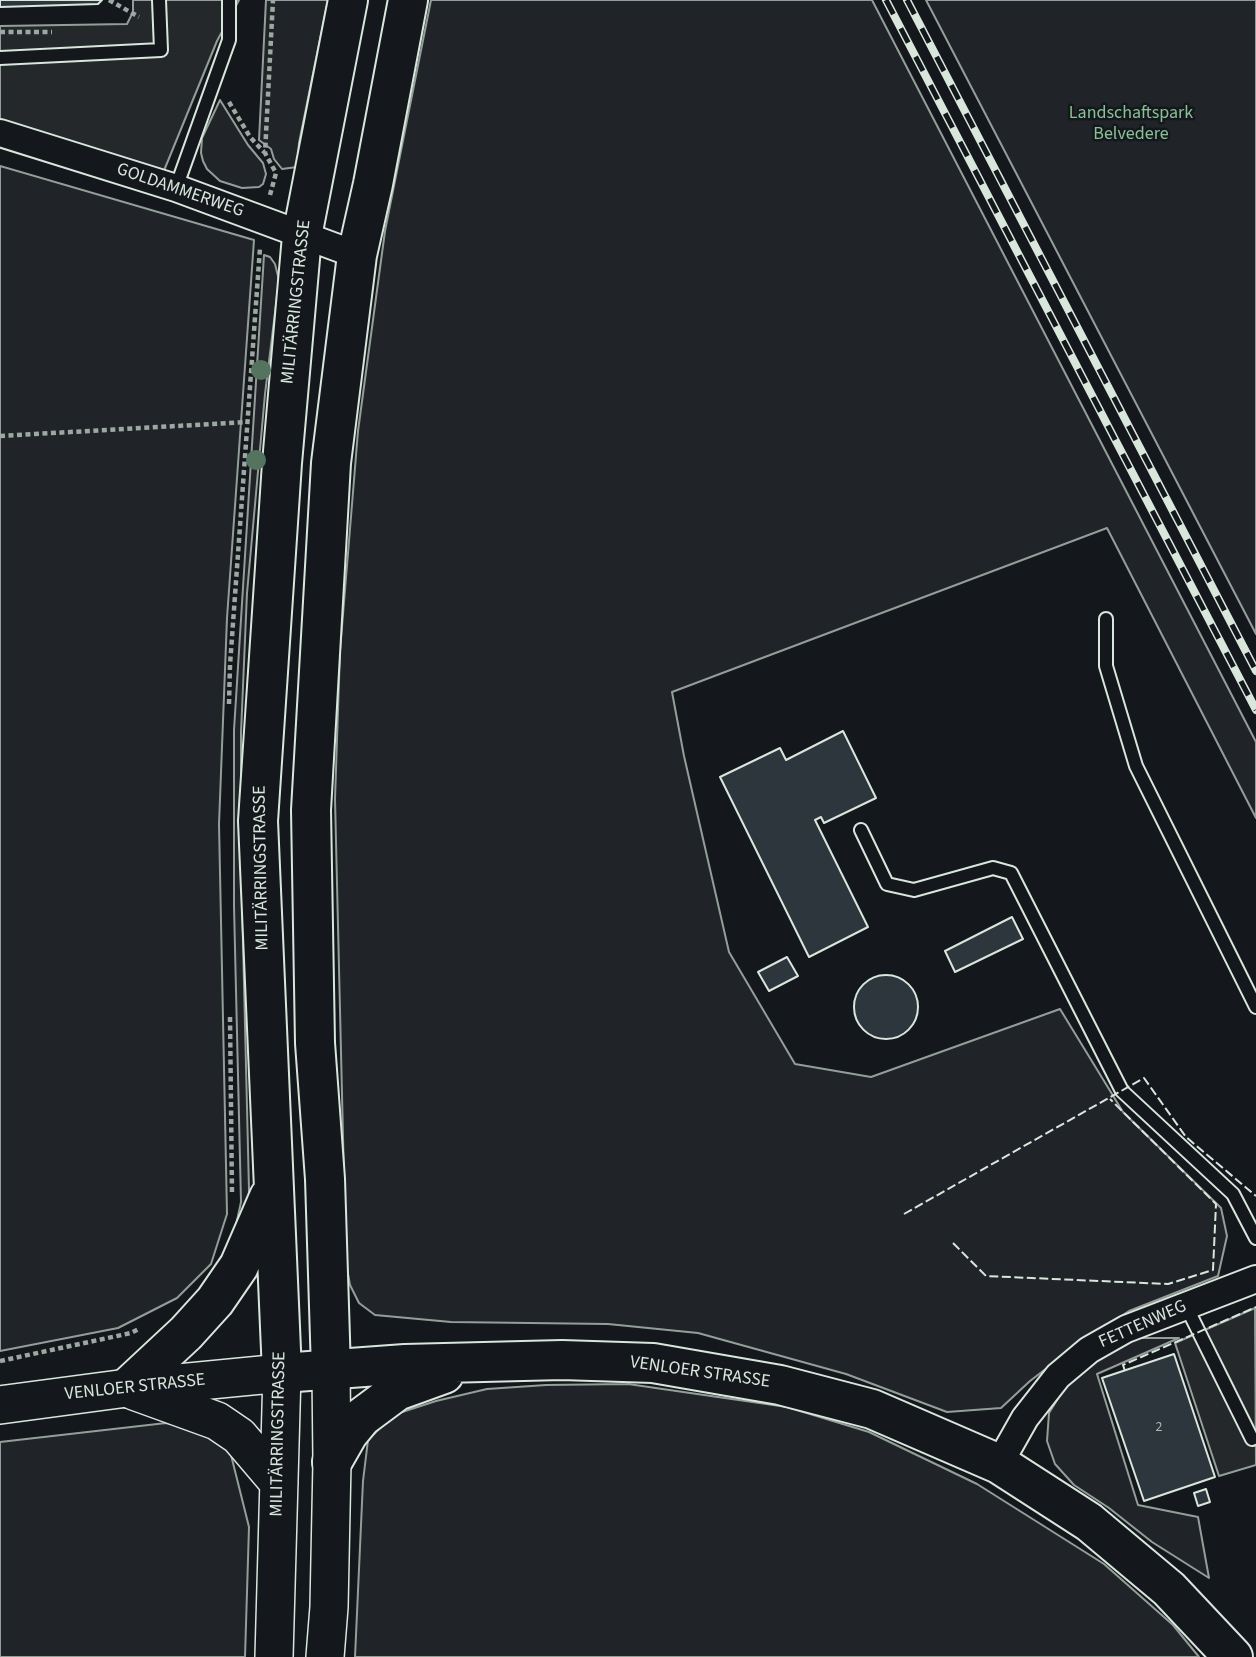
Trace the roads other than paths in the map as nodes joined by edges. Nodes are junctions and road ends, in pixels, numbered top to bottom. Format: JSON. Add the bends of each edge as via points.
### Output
{"nodes":[{"id":1,"x":159,"y":0,"type":"edge"},
{"id":2,"x":229,"y":0,"type":"edge"},
{"id":3,"x":348,"y":0,"type":"edge"},
{"id":4,"x":408,"y":0,"type":"edge"},
{"id":5,"x":0,"y":58,"type":"edge"},
{"id":6,"x":0,"y":133,"type":"edge"},
{"id":7,"x":176,"y":188,"type":"junction"},
{"id":8,"x":302,"y":236,"type":"junction"},
{"id":9,"x":357,"y":255,"type":"junction"},
{"id":10,"x":1106,"y":619,"type":"dead end"},
{"id":11,"x":861,"y":830,"type":"dead end"},
{"id":12,"x":1256,"y":1007,"type":"edge"},
{"id":13,"x":273,"y":1188,"type":"junction"},
{"id":14,"x":1256,"y":1238,"type":"edge"},
{"id":15,"x":1256,"y":1279,"type":"edge"},
{"id":16,"x":1186,"y":1306,"type":"junction"},
{"id":17,"x":477,"y":1362,"type":"junction"},
{"id":18,"x":331,"y":1370,"type":"junction"},
{"id":19,"x":282,"y":1373,"type":"junction"},
{"id":20,"x":127,"y":1388,"type":"junction"},
{"id":21,"x":0,"y":1405,"type":"edge"},
{"id":22,"x":1252,"y":1439,"type":"dead end"},
{"id":23,"x":332,"y":1462,"type":"junction"},
{"id":24,"x":999,"y":1464,"type":"junction"},
{"id":25,"x":279,"y":1483,"type":"junction"},
{"id":26,"x":274,"y":1657,"type":"edge"},
{"id":27,"x":325,"y":1657,"type":"edge"},
{"id":28,"x":1233,"y":1657,"type":"edge"}],
"edges":[{"from":1,"to":5,"type":"lane","via":[[161,50]]},
{"from":2,"to":7,"type":"lane","via":[[229,40]]},
{"from":3,"to":8,"type":"main road","name":"MILITÄRRINGSTRASSE"},
{"from":4,"to":9,"type":"main road"},
{"from":6,"to":7,"type":"street","name":"GOLDAMMERWEG"},
{"from":7,"to":8,"type":"street","name":"GOLDAMMERWEG"},
{"from":8,"to":9,"type":"street","name":"GOLDAMMERWEG"},
{"from":8,"to":13,"type":"main road","name":"MILITÄRRINGSTRASSE","via":[[258,821]]},
{"from":9,"to":18,"type":"main road","via":[[331,463],[310,810]]},
{"from":10,"to":12,"type":"lane","via":[[1106,666],[1136,766]]},
{"from":11,"to":14,"type":"lane","via":[[887,884],[914,890],[993,868],[1011,873],[1122,1091],[1233,1194]]},
{"from":13,"to":19,"type":"main road","name":"MILITÄRRINGSTRASSE"},
{"from":13,"to":20,"type":"main road","via":[[240,1266],[215,1301]]},
{"from":15,"to":16,"type":"street","name":"FETTENWEG"},
{"from":16,"to":22,"type":"lane"},
{"from":16,"to":24,"type":"street","name":"FETTENWEG","via":[[1126,1329],[1089,1350],[1058,1376],[1025,1418]]},
{"from":17,"to":18,"type":"main road","name":"VENLOER STRASSE"},
{"from":17,"to":23,"type":"main road","via":[[397,1391],[362,1417]]},
{"from":17,"to":24,"type":"main road","name":"VENLOER STRASSE","via":[[653,1363],[780,1385],[872,1409]]},
{"from":18,"to":19,"type":"main road","name":"VENLOER STRASSE"},
{"from":18,"to":23,"type":"main road"},
{"from":19,"to":20,"type":"main road","name":"VENLOER STRASSE"},
{"from":19,"to":25,"type":"main road","name":"MILITÄRRINGSTRASSE"},
{"from":20,"to":21,"type":"main road","name":"VENLOER STRASSE"},
{"from":20,"to":25,"type":"main road","via":[[217,1421],[239,1436]]},
{"from":23,"to":27,"type":"main road"},
{"from":24,"to":28,"type":"main road","name":"VENLOER STRASSE","via":[[1089,1522],[1169,1589]]},
{"from":25,"to":26,"type":"main road","name":"MILITÄRRINGSTRASSE"}]}
